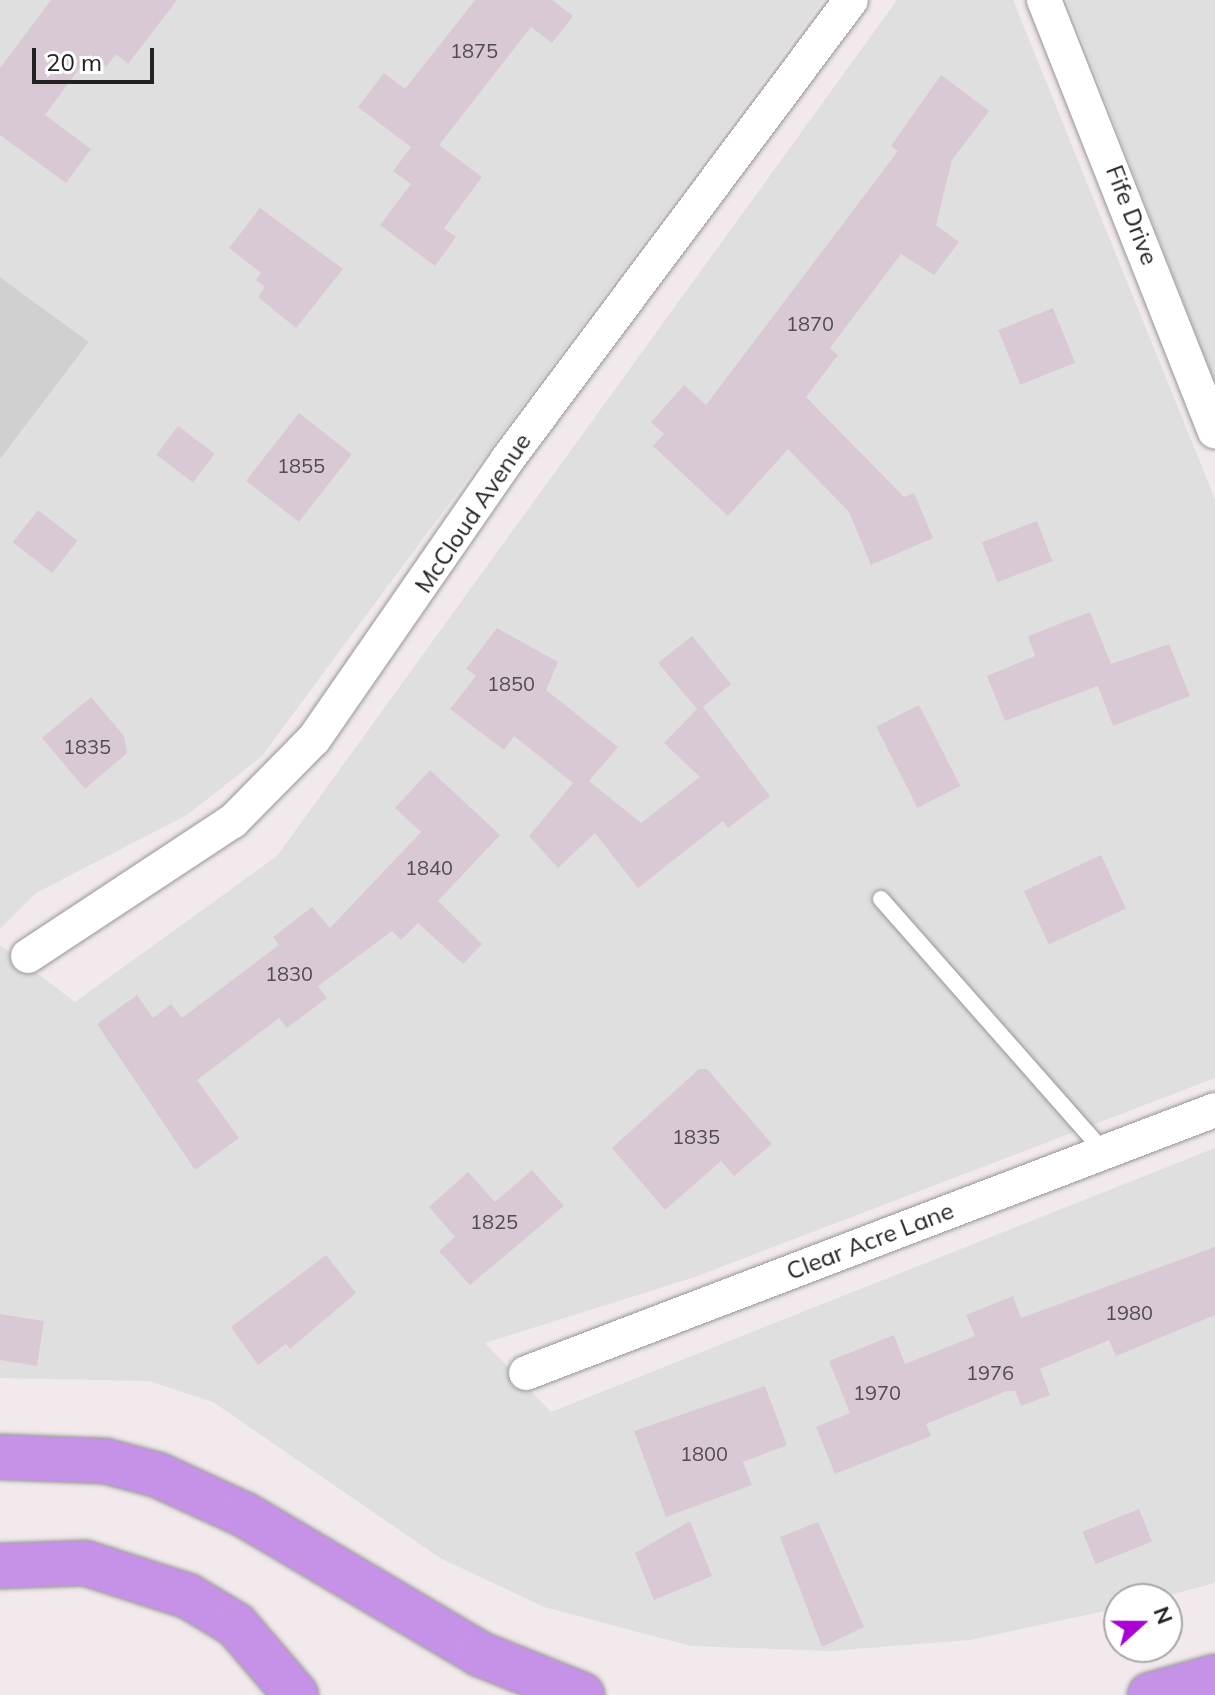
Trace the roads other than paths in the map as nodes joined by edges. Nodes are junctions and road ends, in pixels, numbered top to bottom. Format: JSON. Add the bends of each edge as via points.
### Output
{"nodes":[{"id":1,"x":851,"y":0,"type":"edge"},
{"id":2,"x":1044,"y":0,"type":"edge"},
{"id":3,"x":1215,"y":431,"type":"edge"},
{"id":4,"x":881,"y":899,"type":"dead end"},
{"id":5,"x":28,"y":956,"type":"dead end"},
{"id":6,"x":1215,"y":1110,"type":"edge"},
{"id":7,"x":1103,"y":1151,"type":"junction"},
{"id":8,"x":526,"y":1373,"type":"dead end"},
{"id":9,"x":0,"y":1457,"type":"edge"},
{"id":10,"x":0,"y":1566,"type":"edge"},
{"id":11,"x":1215,"y":1677,"type":"edge"},
{"id":12,"x":296,"y":1695,"type":"edge"},
{"id":13,"x":582,"y":1695,"type":"edge"},
{"id":14,"x":1150,"y":1695,"type":"edge"}],
"edges":[{"from":1,"to":5,"type":"street","name":"McCloud Avenue","via":[[507,460],[314,739],[233,821]]},
{"from":2,"to":3,"type":"street","name":"Fife Drive"},
{"from":4,"to":7,"type":"lane"},
{"from":6,"to":7,"type":"street","name":"Clear Acre Lane"},
{"from":7,"to":8,"type":"street","name":"Clear Acre Lane"},
{"from":9,"to":13,"type":"highway","via":[[105,1461],[158,1475],[245,1515],[480,1654]]},
{"from":10,"to":12,"type":"highway","via":[[85,1563],[188,1596],[236,1625]]},
{"from":11,"to":14,"type":"highway"}]}
